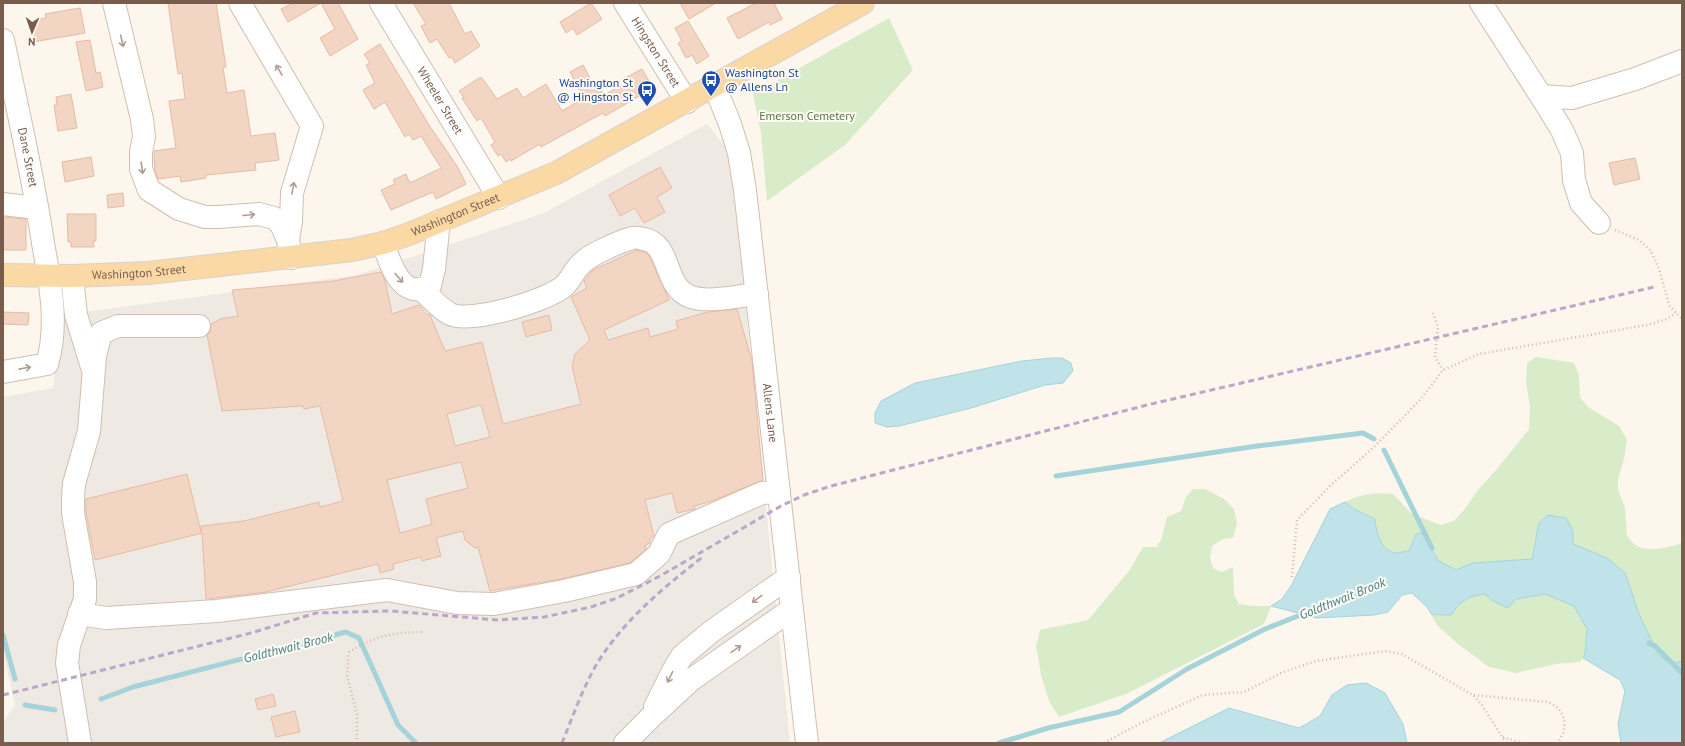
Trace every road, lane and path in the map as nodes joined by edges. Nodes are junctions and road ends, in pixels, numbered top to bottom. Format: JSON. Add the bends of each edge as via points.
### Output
{"nodes":[{"id":1,"x":114,"y":3,"type":"edge"},
{"id":2,"x":240,"y":3,"type":"edge"},
{"id":3,"x":381,"y":3,"type":"edge"},
{"id":4,"x":625,"y":3,"type":"edge"},
{"id":5,"x":863,"y":3,"type":"edge"},
{"id":6,"x":1481,"y":3,"type":"edge"},
{"id":7,"x":3,"y":40,"type":"edge"},
{"id":8,"x":1682,"y":61,"type":"edge"},
{"id":9,"x":715,"y":87,"type":"junction"},
{"id":10,"x":1541,"y":96,"type":"junction"},
{"id":11,"x":687,"y":102,"type":"junction"},
{"id":12,"x":499,"y":198,"type":"junction"},
{"id":13,"x":3,"y":204,"type":"edge"},
{"id":14,"x":37,"y":208,"type":"junction"},
{"id":15,"x":439,"y":221,"type":"junction"},
{"id":16,"x":1599,"y":223,"type":"joint"},
{"id":17,"x":383,"y":243,"type":"junction"},
{"id":18,"x":290,"y":249,"type":"junction"},
{"id":19,"x":3,"y":275,"type":"edge"},
{"id":20,"x":48,"y":276,"type":"junction"},
{"id":21,"x":72,"y":276,"type":"junction"},
{"id":22,"x":422,"y":290,"type":"junction"},
{"id":23,"x":757,"y":294,"type":"junction"},
{"id":24,"x":1433,"y":313,"type":"dead end"},
{"id":25,"x":1676,"y":313,"type":"junction"},
{"id":26,"x":1682,"y":319,"type":"edge"},
{"id":27,"x":199,"y":326,"type":"dead end"},
{"id":28,"x":1442,"y":370,"type":"junction"},
{"id":29,"x":3,"y":372,"type":"edge"},
{"id":30,"x":94,"y":372,"type":"junction"},
{"id":31,"x":779,"y":492,"type":"junction"},
{"id":32,"x":1292,"y":576,"type":"dead end"},
{"id":33,"x":788,"y":577,"type":"junction"},
{"id":34,"x":792,"y":609,"type":"junction"},
{"id":35,"x":79,"y":614,"type":"junction"},
{"id":36,"x":424,"y":632,"type":"dead end"},
{"id":37,"x":1473,"y":695,"type":"junction"},
{"id":38,"x":651,"y":717,"type":"junction"},
{"id":39,"x":1503,"y":737,"type":"junction"},
{"id":40,"x":80,"y":743,"type":"edge"},
{"id":41,"x":357,"y":743,"type":"edge"},
{"id":42,"x":625,"y":743,"type":"edge"},
{"id":43,"x":807,"y":743,"type":"edge"},
{"id":44,"x":1104,"y":743,"type":"edge"},
{"id":45,"x":1506,"y":743,"type":"edge"},
{"id":46,"x":1523,"y":743,"type":"edge"},
{"id":47,"x":1557,"y":743,"type":"edge"}],
"edges":[{"from":1,"to":18,"type":"street","one_way":true,"via":[[142,119],[144,137],[141,169],[149,190],[179,209],[205,217],[259,214],[274,218],[281,224]]},
{"from":18,"to":2,"type":"street","one_way":true,"via":[[292,193],[312,126]]},
{"from":3,"to":12,"type":"street","name":"Wheeler Street"},
{"from":4,"to":11,"type":"street","name":"Hingston Street"},
{"from":5,"to":9,"type":"main road","name":"Washington Street"},
{"from":6,"to":10,"type":"street"},
{"from":7,"to":14,"type":"street","name":"Dane Street"},
{"from":8,"to":10,"type":"street","via":[[1635,79],[1572,98]]},
{"from":9,"to":11,"type":"main road","name":"Washington Street"},
{"from":9,"to":23,"type":"street","name":"Allens Lane","via":[[739,153]]},
{"from":10,"to":16,"type":"street","via":[[1562,130],[1572,153],[1574,180],[1581,203]]},
{"from":11,"to":12,"type":"main road","name":"Washington Street","via":[[556,173]]},
{"from":12,"to":15,"type":"main road","name":"Washington Street"},
{"from":13,"to":14,"type":"street"},
{"from":14,"to":20,"type":"street","name":"Dane Street"},
{"from":15,"to":17,"type":"main road","name":"Washington Street"},
{"from":15,"to":22,"type":"street","via":[[434,269],[430,284]]},
{"from":16,"to":25,"type":"path","via":[[1639,240],[1651,251],[1669,305]]},
{"from":17,"to":18,"type":"main road","name":"Washington Street","via":[[352,250]]},
{"from":17,"to":22,"type":"street","one_way":true,"via":[[389,263],[397,277],[410,289]]},
{"from":18,"to":21,"type":"main road","name":"Washington Street","via":[[148,272]]},
{"from":19,"to":20,"type":"main road","name":"Washington Street"},
{"from":20,"to":21,"type":"main road","name":"Washington Street"},
{"from":29,"to":20,"type":"street","name":"Dane Street","one_way":true,"via":[[47,364],[53,346],[52,302]]},
{"from":21,"to":30,"type":"street","via":[[76,315]]},
{"from":22,"to":23,"type":"street","via":[[449,313],[461,317],[483,316],[545,298],[564,286],[581,264],[595,254],[633,237],[650,240],[660,248],[679,290],[690,296],[704,299]]},
{"from":23,"to":31,"type":"street","name":"Allens Lane"},
{"from":24,"to":28,"type":"path","via":[[1438,327],[1435,357]]},
{"from":25,"to":26,"type":"path"},
{"from":25,"to":28,"type":"path","via":[[1667,319],[1647,325],[1479,354]]},
{"from":27,"to":30,"type":"street","via":[[118,326],[101,333]]},
{"from":28,"to":32,"type":"path","via":[[1421,399],[1297,520]]},
{"from":30,"to":35,"type":"street","via":[[89,431],[74,484],[73,497],[73,513],[85,582],[84,599]]},
{"from":31,"to":33,"type":"street","name":"Allens Lane"},
{"from":31,"to":35,"type":"street","via":[[762,493],[670,534],[659,554],[636,574],[494,604],[458,603],[387,590],[217,611],[106,618]]},
{"from":33,"to":34,"type":"street","name":"Allens Lane"},
{"from":33,"to":38,"type":"street","one_way":true,"via":[[712,631],[682,656]]},
{"from":38,"to":34,"type":"street","one_way":true,"via":[[691,680]]},
{"from":34,"to":43,"type":"street","name":"Allens Lane"},
{"from":35,"to":40,"type":"street","via":[[69,645],[68,663]]},
{"from":36,"to":41,"type":"path","via":[[382,635],[348,652],[347,675],[358,715]]},
{"from":37,"to":39,"type":"path"},
{"from":37,"to":44,"type":"path","via":[[1402,654],[1385,651],[1316,661],[1283,672],[1244,692],[1203,695]]},
{"from":37,"to":47,"type":"path","via":[[1554,704],[1560,710],[1565,728]]},
{"from":38,"to":42,"type":"street"},
{"from":39,"to":45,"type":"path"},
{"from":39,"to":46,"type":"path"}]}
